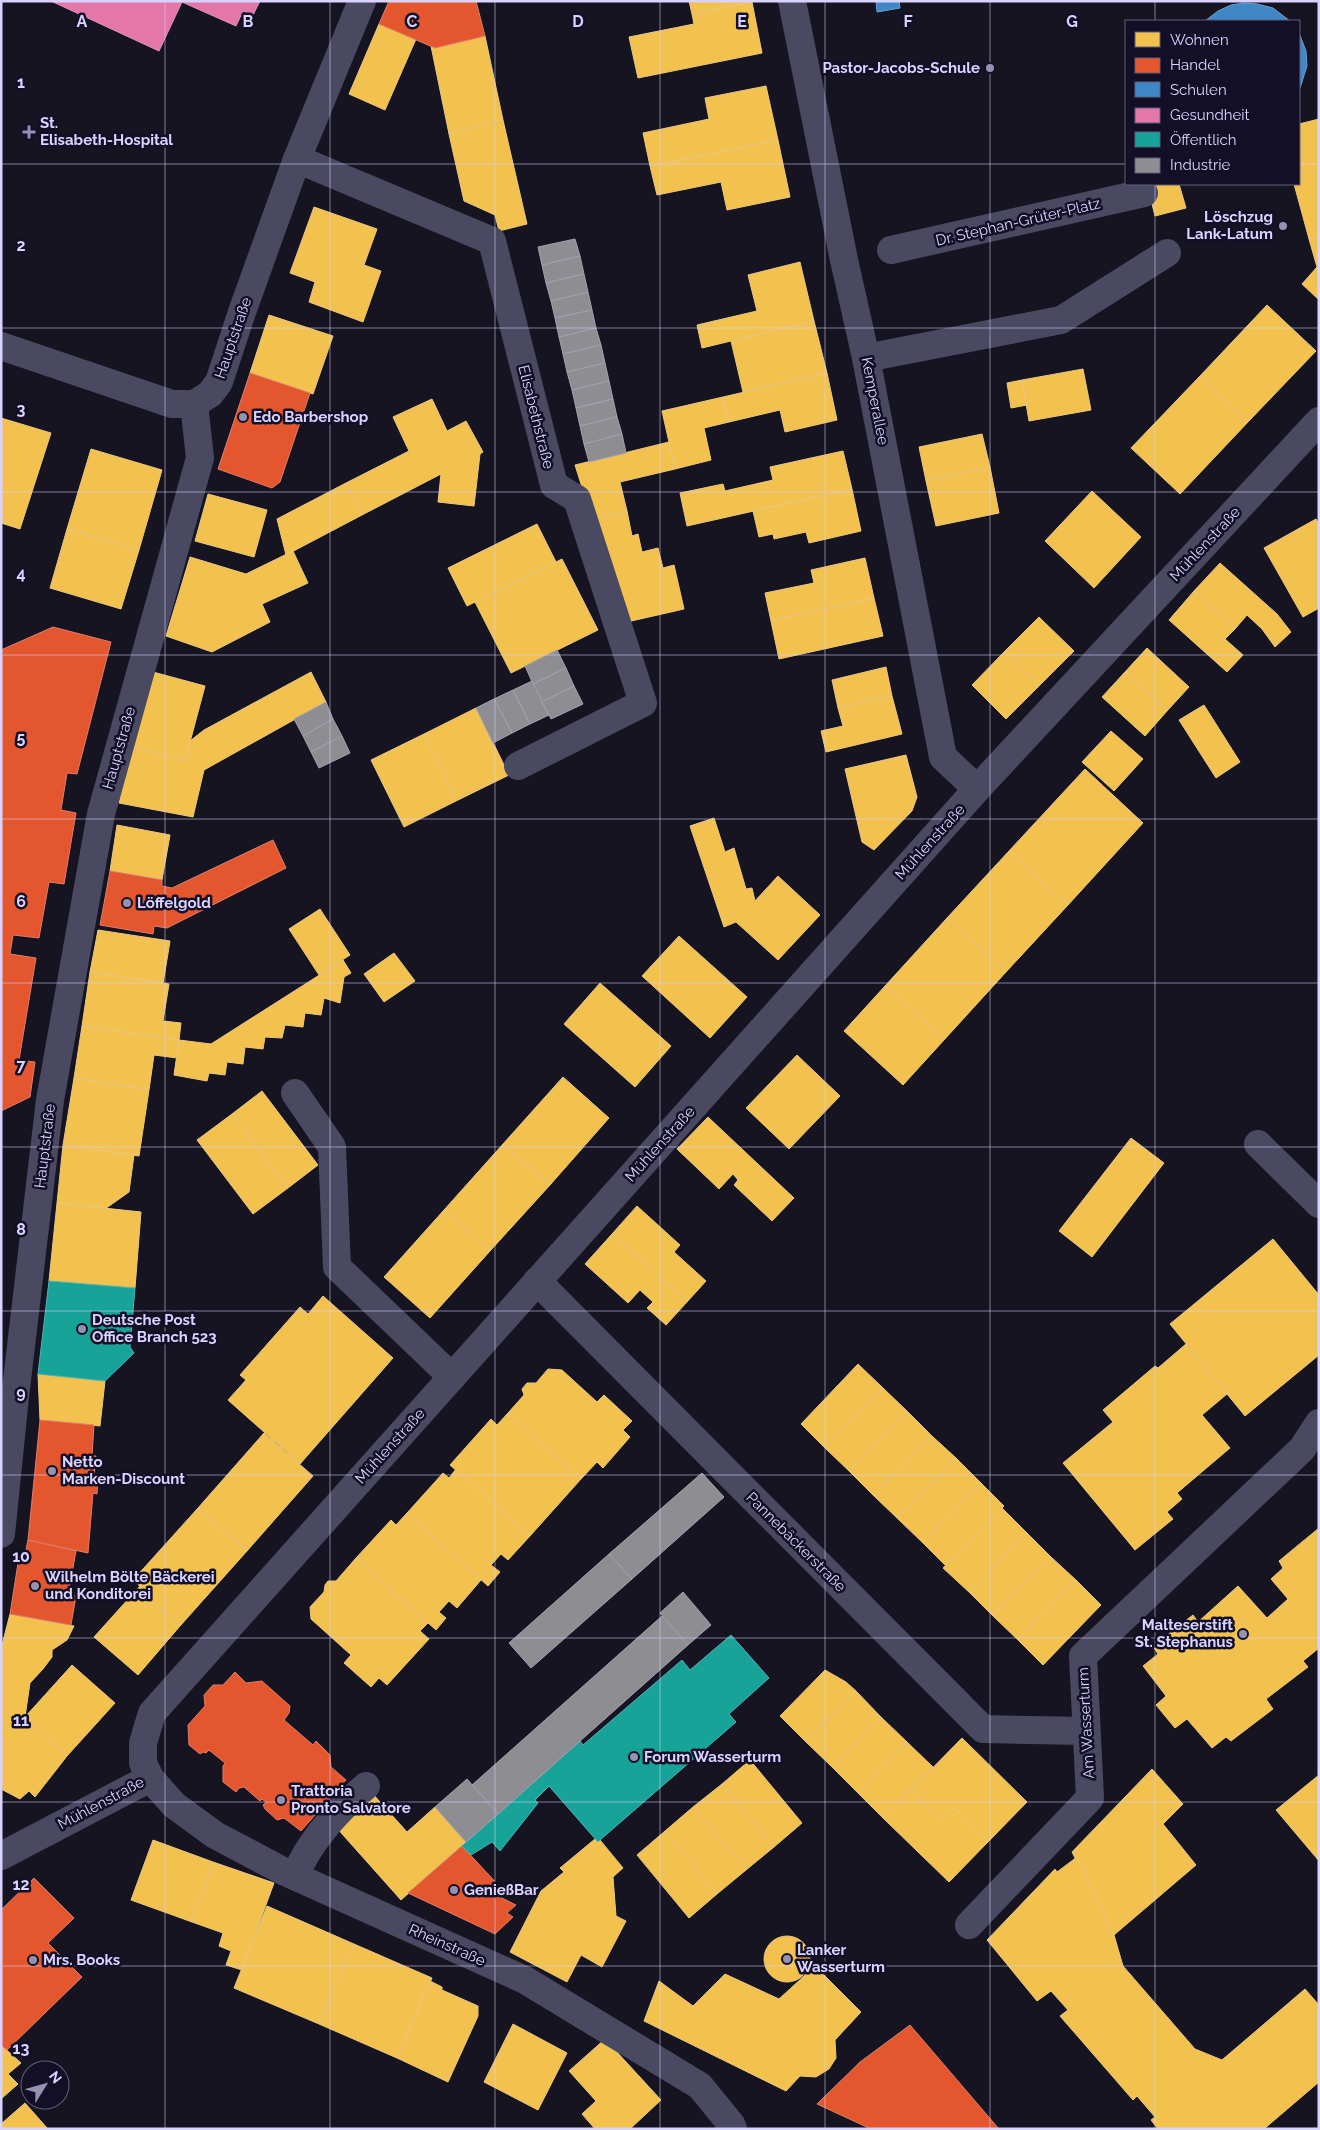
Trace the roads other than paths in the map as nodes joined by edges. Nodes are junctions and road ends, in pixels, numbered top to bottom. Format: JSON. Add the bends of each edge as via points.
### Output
{"nodes":[{"id":1,"x":362,"y":1,"type":"edge"},
{"id":2,"x":792,"y":1,"type":"edge"},
{"id":3,"x":297,"y":159,"type":"junction"},
{"id":4,"x":1144,"y":193,"type":"dead end"},
{"id":5,"x":891,"y":250,"type":"dead end"},
{"id":6,"x":1167,"y":253,"type":"dead end"},
{"id":7,"x":1,"y":346,"type":"edge"},
{"id":8,"x":866,"y":358,"type":"junction"},
{"id":9,"x":194,"y":404,"type":"junction"},
{"id":10,"x":1319,"y":421,"type":"edge"},
{"id":11,"x":518,"y":766,"type":"dead end"},
{"id":12,"x":977,"y":789,"type":"junction"},
{"id":13,"x":295,"y":1093,"type":"dead end"},
{"id":14,"x":1258,"y":1144,"type":"dead end"},
{"id":15,"x":1319,"y":1204,"type":"edge"},
{"id":16,"x":537,"y":1281,"type":"junction"},
{"id":17,"x":452,"y":1377,"type":"junction"},
{"id":18,"x":1319,"y":1423,"type":"edge"},
{"id":19,"x":1,"y":1534,"type":"edge"},
{"id":20,"x":1086,"y":1731,"type":"junction"},
{"id":21,"x":150,"y":1778,"type":"junction"},
{"id":22,"x":366,"y":1786,"type":"dead end"},
{"id":23,"x":11,"y":1851,"type":"edge"},
{"id":24,"x":295,"y":1876,"type":"junction"},
{"id":25,"x":969,"y":1925,"type":"dead end"},
{"id":26,"x":733,"y":2129,"type":"edge"}],
"edges":[{"from":1,"to":3,"type":"street","name":"Hauptstraße"},
{"from":2,"to":8,"type":"street","name":"Kemperallee"},
{"from":3,"to":9,"type":"street","name":"Hauptstraße","via":[[219,382],[210,394]]},
{"from":3,"to":11,"type":"street","name":"Elisabethstraße","via":[[492,241],[554,485],[577,499],[643,703]]},
{"from":4,"to":5,"type":"street","name":"Dr. Stephan-Grüter-Platz"},
{"from":6,"to":8,"type":"street","via":[[1061,320]]},
{"from":7,"to":9,"type":"street","via":[[172,404]]},
{"from":8,"to":12,"type":"street","name":"Kemperallee","via":[[943,756]]},
{"from":9,"to":19,"type":"street","name":"Hauptstraße","via":[[200,458],[101,814],[50,1100]]},
{"from":10,"to":12,"type":"street","name":"Mühlenstraße"},
{"from":12,"to":16,"type":"street","name":"Mühlenstraße"},
{"from":13,"to":17,"type":"street","via":[[332,1147],[337,1267]]},
{"from":14,"to":15,"type":"street"},
{"from":16,"to":17,"type":"street","name":"Mühlenstraße"},
{"from":16,"to":20,"type":"street","name":"Pannebäckerstraße","via":[[983,1730]]},
{"from":17,"to":21,"type":"street","name":"Mühlenstraße","via":[[152,1713],[143,1743],[143,1763]]},
{"from":18,"to":20,"type":"street","name":"Am Wasserturm","via":[[1302,1449],[1083,1656]]},
{"from":20,"to":25,"type":"street","name":"Am Wasserturm","via":[[1090,1798]]},
{"from":21,"to":23,"type":"street","name":"Mühlenstraße"},
{"from":21,"to":24,"type":"street","name":"Rheinstraße","via":[[174,1805],[215,1835]]},
{"from":22,"to":24,"type":"street","via":[[340,1809],[304,1855]]},
{"from":24,"to":26,"type":"street","name":"Rheinstraße","via":[[525,1980],[700,2086]]}]}
